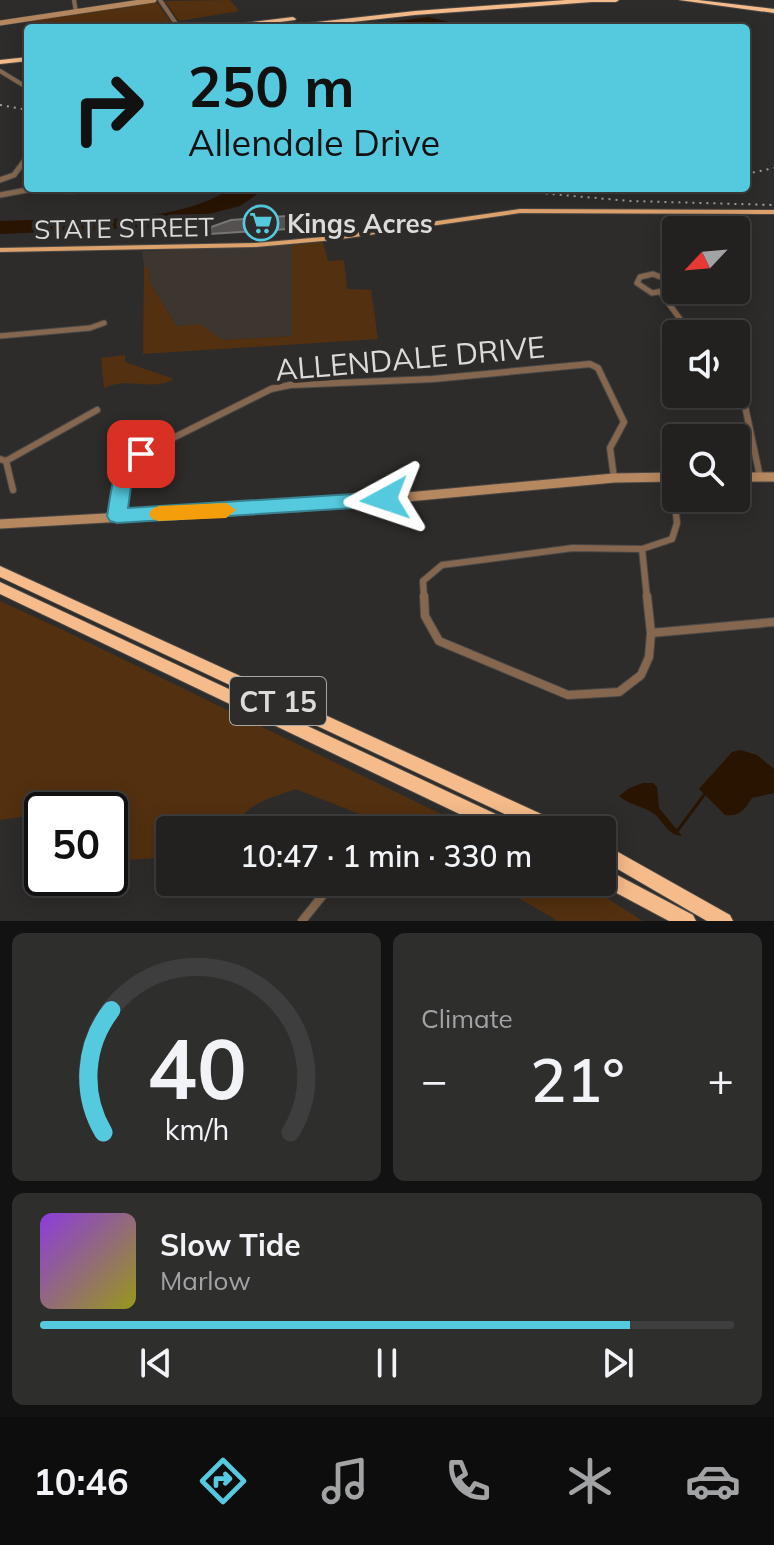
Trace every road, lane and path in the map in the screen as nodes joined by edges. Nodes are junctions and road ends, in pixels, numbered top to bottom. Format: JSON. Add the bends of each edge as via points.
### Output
{"nodes":[{"id":1,"x":74,"y":0,"type":"edge"},
{"id":2,"x":157,"y":0,"type":"edge"},
{"id":3,"x":478,"y":0,"type":"edge"},
{"id":4,"x":495,"y":0,"type":"edge"},
{"id":5,"x":590,"y":0,"type":"edge"},
{"id":6,"x":616,"y":0,"type":"edge"},
{"id":7,"x":682,"y":0,"type":"edge"},
{"id":8,"x":469,"y":2,"type":"edge"},
{"id":9,"x":774,"y":11,"type":"edge"},
{"id":10,"x":76,"y":12,"type":"junction"},
{"id":11,"x":0,"y":23,"type":"edge"},
{"id":12,"x":176,"y":24,"type":"edge"},
{"id":13,"x":258,"y":24,"type":"edge"},
{"id":14,"x":319,"y":24,"type":"edge"},
{"id":15,"x":24,"y":52,"type":"edge"},
{"id":16,"x":0,"y":55,"type":"edge"},
{"id":17,"x":24,"y":59,"type":"edge"},
{"id":18,"x":0,"y":62,"type":"edge"},
{"id":19,"x":0,"y":71,"type":"edge"},
{"id":20,"x":24,"y":86,"type":"edge"},
{"id":21,"x":24,"y":161,"type":"edge"},
{"id":22,"x":0,"y":180,"type":"edge"},
{"id":23,"x":24,"y":190,"type":"edge"},
{"id":24,"x":0,"y":195,"type":"edge"},
{"id":25,"x":774,"y":212,"type":"edge"},
{"id":26,"x":0,"y":250,"type":"edge"},
{"id":27,"x":661,"y":293,"type":"junction"},
{"id":28,"x":681,"y":320,"type":"edge"},
{"id":29,"x":104,"y":323,"type":"dead end"},
{"id":30,"x":0,"y":336,"type":"edge"},
{"id":31,"x":745,"y":408,"type":"edge"},
{"id":32,"x":97,"y":410,"type":"dead end"},
{"id":33,"x":3,"y":460,"type":"edge"},
{"id":34,"x":662,"y":477,"type":"edge"},
{"id":35,"x":750,"y":477,"type":"edge"},
{"id":36,"x":760,"y":477,"type":"junction"},
{"id":37,"x":774,"y":477,"type":"edge"},
{"id":38,"x":614,"y":478,"type":"junction"},
{"id":39,"x":13,"y":490,"type":"dead end"},
{"id":40,"x":676,"y":512,"type":"edge"},
{"id":41,"x":117,"y":516,"type":"junction"},
{"id":42,"x":0,"y":524,"type":"edge"},
{"id":43,"x":642,"y":549,"type":"junction"},
{"id":44,"x":0,"y":571,"type":"edge"},
{"id":45,"x":0,"y":588,"type":"edge"},
{"id":46,"x":774,"y":622,"type":"edge"},
{"id":47,"x":651,"y":633,"type":"junction"},
{"id":48,"x":481,"y":816,"type":"edge"},
{"id":49,"x":527,"y":816,"type":"edge"},
{"id":50,"x":616,"y":859,"type":"edge"},
{"id":51,"x":616,"y":883,"type":"edge"},
{"id":52,"x":322,"y":896,"type":"edge"},
{"id":53,"x":302,"y":921,"type":"edge"},
{"id":54,"x":687,"y":921,"type":"edge"},
{"id":55,"x":724,"y":921,"type":"edge"}],
"edges":[{"from":1,"to":10,"type":"street"},
{"from":2,"to":10,"type":"main road"},
{"from":2,"to":12,"type":"street"},
{"from":3,"to":8,"type":"highway"},
{"from":4,"to":8,"type":"highway"},
{"from":5,"to":6,"type":"highway"},
{"from":5,"to":14,"type":"highway"},
{"from":7,"to":9,"type":"highway"},
{"from":8,"to":13,"type":"highway"},
{"from":10,"to":11,"type":"main road"},
{"from":15,"to":16,"type":"highway"},
{"from":17,"to":18,"type":"highway"},
{"from":19,"to":20,"type":"street"},
{"from":21,"to":22,"type":"street","via":[[14,175]]},
{"from":23,"to":24,"type":"street"},
{"from":25,"to":26,"type":"main road","name":"STATE STREET","via":[[520,211],[256,245]]},
{"from":27,"to":27,"type":"street","via":[[671,286],[664,277],[647,274],[638,280],[641,289]]},
{"from":27,"to":28,"type":"street"},
{"from":29,"to":30,"type":"street"},
{"from":31,"to":36,"type":"street"},
{"from":32,"to":33,"type":"street"},
{"from":33,"to":39,"type":"street"},
{"from":34,"to":38,"type":"main road"},
{"from":35,"to":36,"type":"main road"},
{"from":36,"to":37,"type":"main road"},
{"from":38,"to":41,"type":"main road","via":[[299,507]]},
{"from":38,"to":41,"type":"street","name":"ALLENDALE DRIVE","via":[[611,442],[624,422],[598,368],[590,364],[433,379],[290,385],[271,389],[129,463]]},
{"from":40,"to":43,"type":"street","via":[[672,539]]},
{"from":41,"to":42,"type":"main road"},
{"from":43,"to":47,"type":"street"},
{"from":43,"to":47,"type":"street","via":[[573,548],[442,565],[423,581],[425,616],[439,641],[568,695],[619,692],[641,675]]},
{"from":44,"to":49,"type":"highway","number":"CT 15"},
{"from":45,"to":48,"type":"highway","number":"CT 15"},
{"from":46,"to":47,"type":"street"},
{"from":50,"to":55,"type":"highway"},
{"from":51,"to":54,"type":"highway"},
{"from":52,"to":53,"type":"street"}]}
